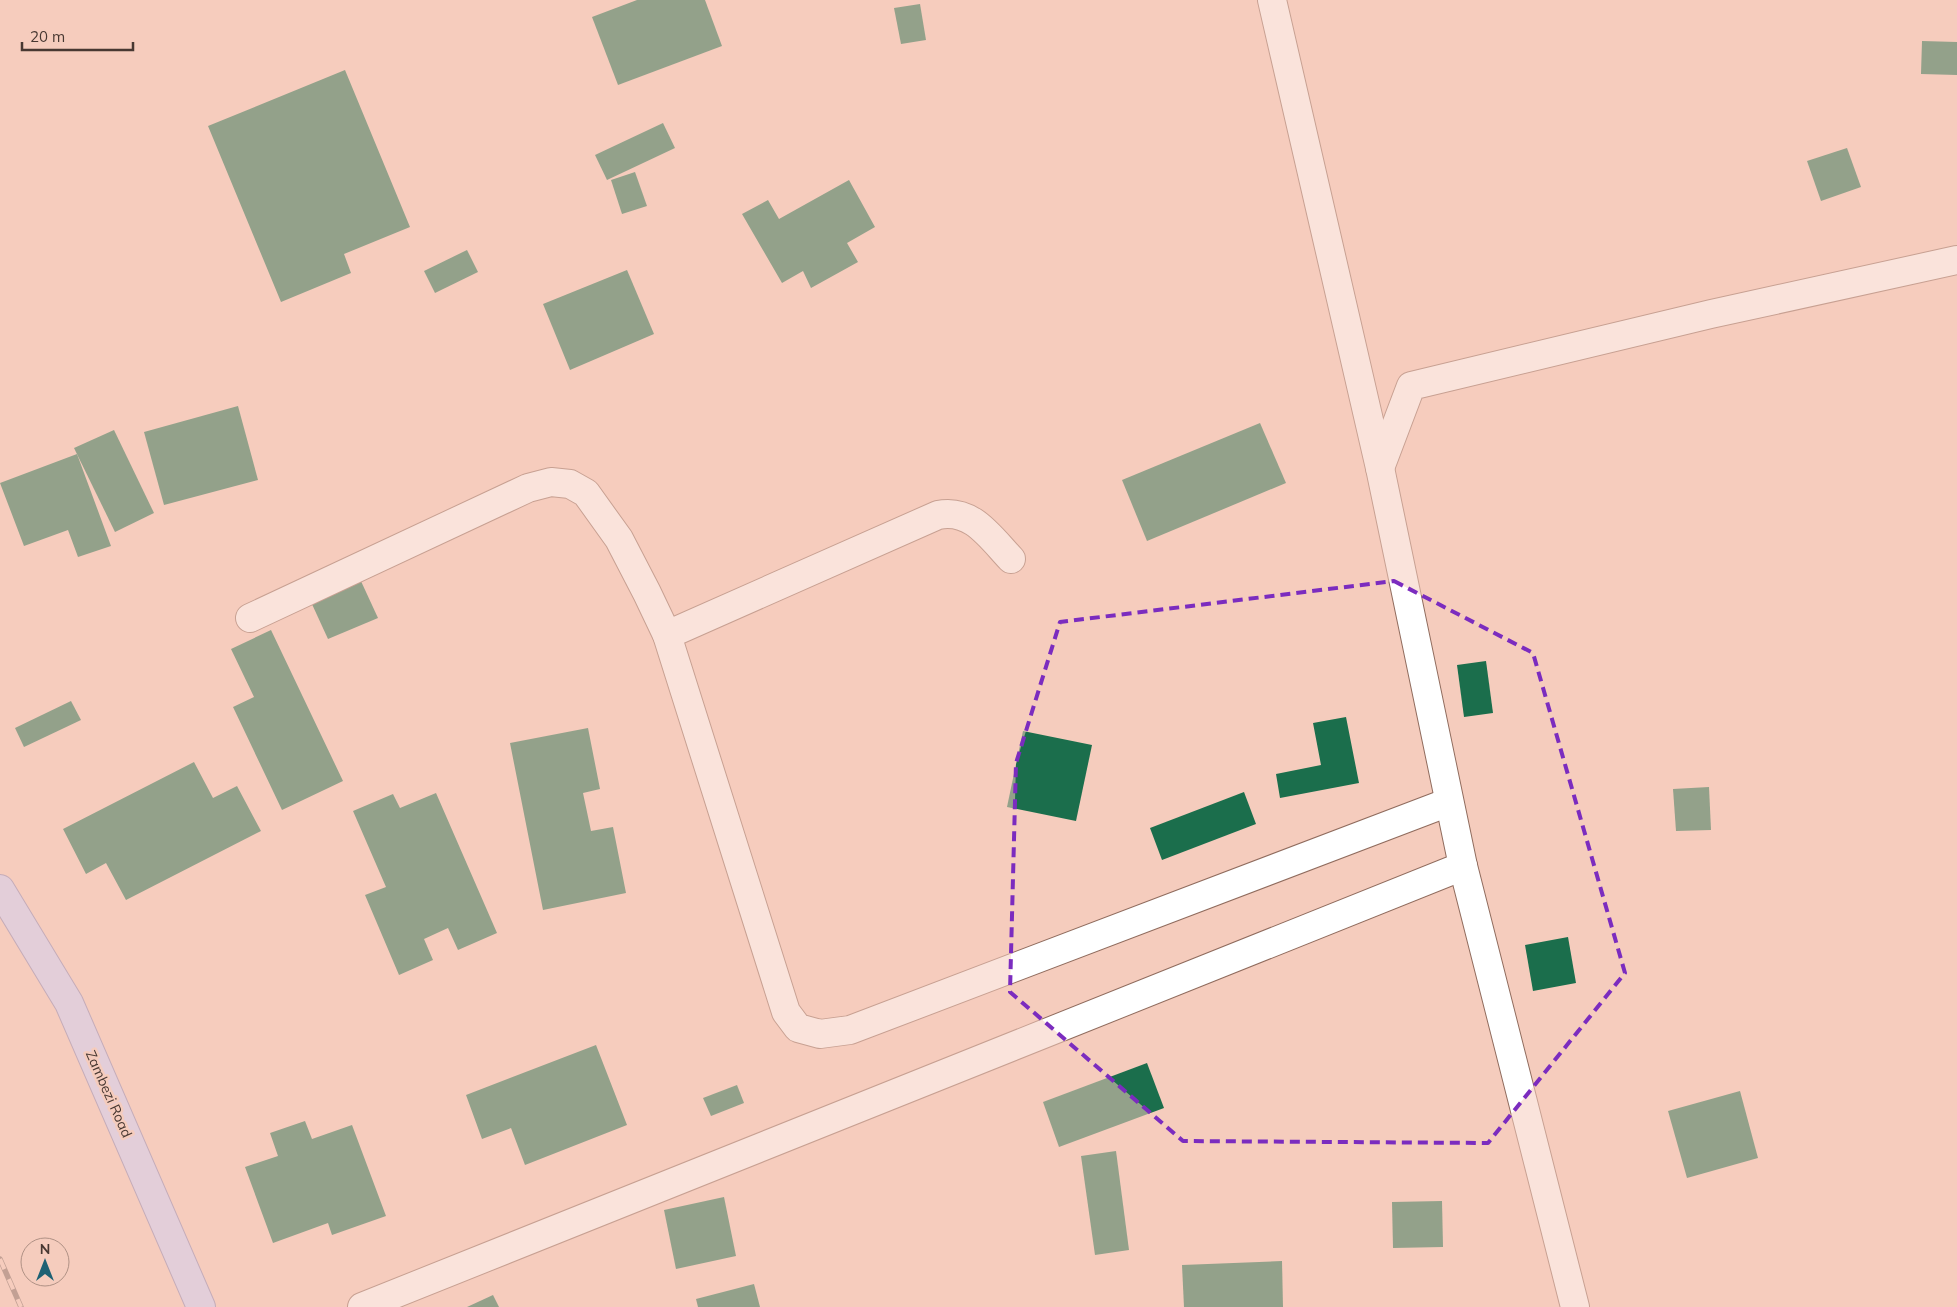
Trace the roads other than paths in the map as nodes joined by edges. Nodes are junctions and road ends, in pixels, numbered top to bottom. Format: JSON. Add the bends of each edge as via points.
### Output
{"nodes":[{"id":1,"x":1272,"y":0,"type":"edge"},
{"id":2,"x":1957,"y":260,"type":"edge"},
{"id":3,"x":1380,"y":468,"type":"junction"},
{"id":4,"x":1011,"y":559,"type":"dead end"},
{"id":5,"x":250,"y":618,"type":"dead end"},
{"id":6,"x":668,"y":636,"type":"junction"},
{"id":7,"x":1449,"y":802,"type":"junction"},
{"id":8,"x":1463,"y":866,"type":"junction"},
{"id":9,"x":0,"y":889,"type":"edge"},
{"id":10,"x":201,"y":1307,"type":"edge"},
{"id":11,"x":362,"y":1307,"type":"edge"},
{"id":12,"x":1575,"y":1307,"type":"edge"}],
"edges":[{"from":1,"to":3,"type":"street"},
{"from":2,"to":3,"type":"street","via":[[1711,314],[1411,386]]},
{"from":3,"to":7,"type":"street"},
{"from":4,"to":6,"type":"street","via":[[975,522],[951,512]]},
{"from":5,"to":6,"type":"street","via":[[528,488],[551,482],[570,484],[586,493],[618,539]]},
{"from":6,"to":7,"type":"street","via":[[786,1012],[798,1028],[820,1034],[850,1030]]},
{"from":7,"to":8,"type":"street"},
{"from":8,"to":11,"type":"street"},
{"from":8,"to":12,"type":"street"},
{"from":9,"to":10,"type":"main road","name":"Zambezi Road","via":[[69,1003]]}]}
